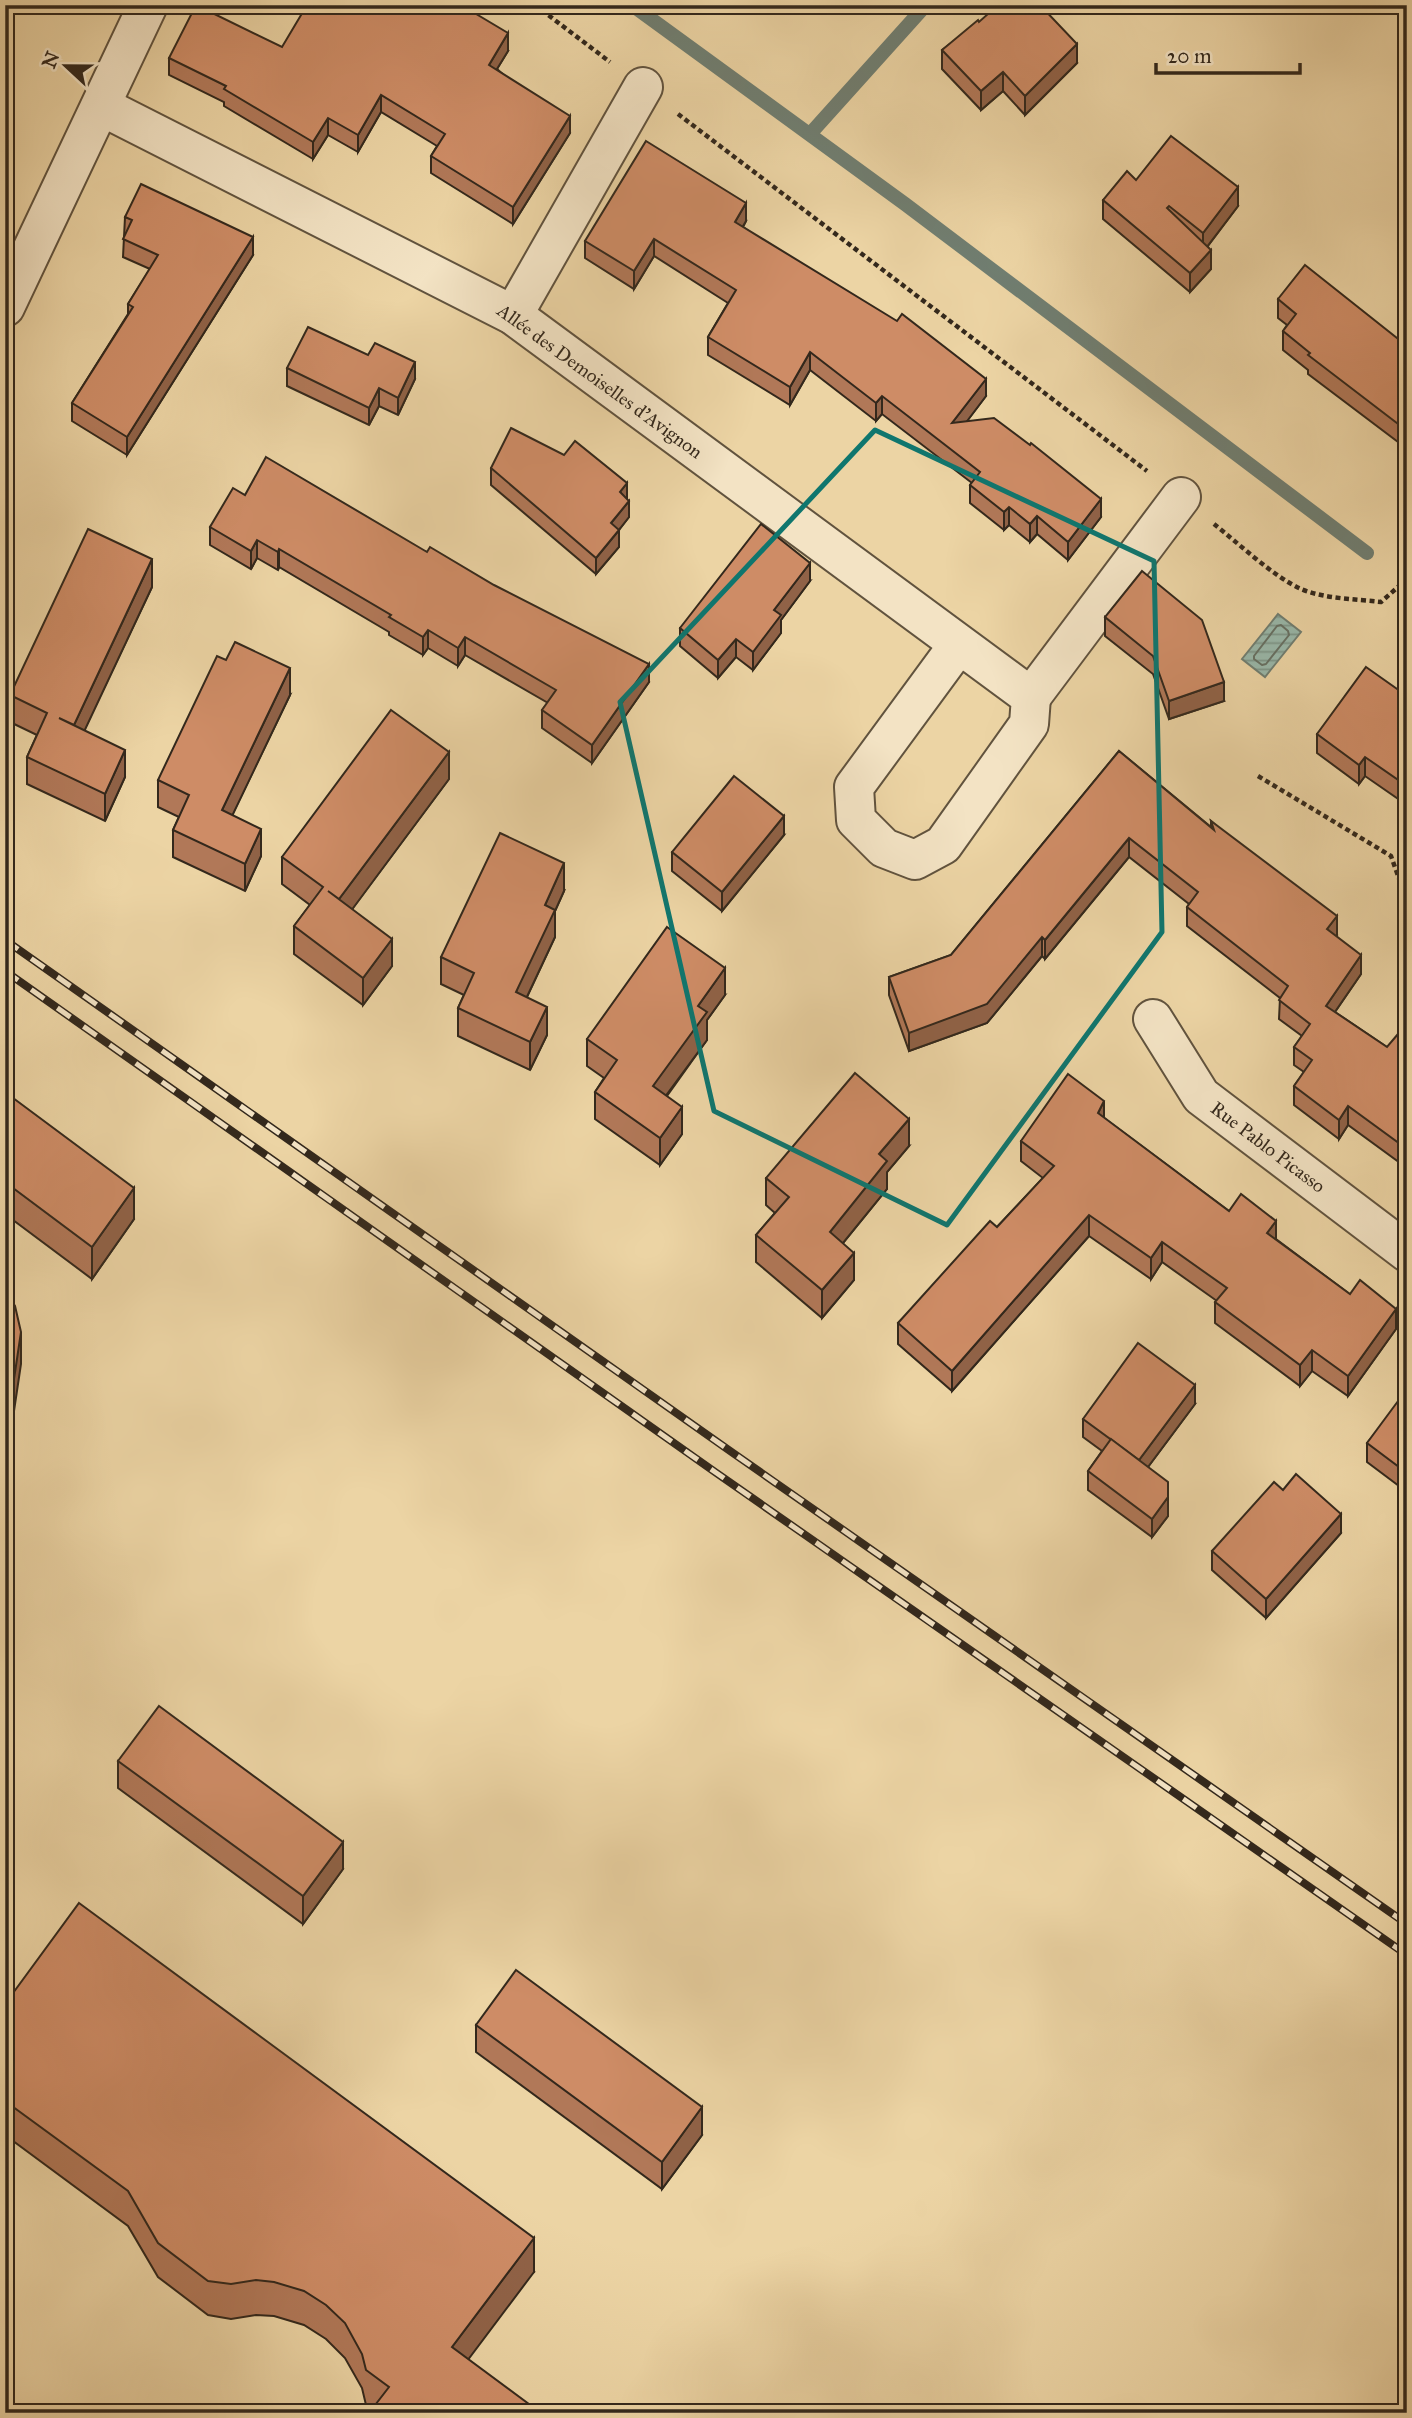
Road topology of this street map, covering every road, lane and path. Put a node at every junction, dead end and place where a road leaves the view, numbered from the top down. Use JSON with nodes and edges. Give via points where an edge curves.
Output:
{"nodes":[{"id":1,"x":148,"y":5,"type":"edge"},
{"id":2,"x":535,"y":5,"type":"edge"},
{"id":3,"x":643,"y":87,"type":"junction"},
{"id":4,"x":101,"y":106,"type":"junction"},
{"id":5,"x":5,"y":307,"type":"edge"},
{"id":6,"x":513,"y":315,"type":"junction"},
{"id":7,"x":1181,"y":498,"type":"junction"},
{"id":8,"x":1407,"y":579,"type":"edge"},
{"id":9,"x":959,"y":644,"type":"junction"},
{"id":10,"x":1031,"y":698,"type":"junction"},
{"id":11,"x":1258,"y":776,"type":"dead end"},
{"id":12,"x":1407,"y":901,"type":"edge"},
{"id":13,"x":1153,"y":1019,"type":"dead end"},
{"id":14,"x":1407,"y":1252,"type":"edge"}],
"edges":[{"from":1,"to":4,"type":"street"},
{"from":2,"to":3,"type":"path"},
{"from":3,"to":6,"type":"street"},
{"from":3,"to":7,"type":"path"},
{"from":4,"to":5,"type":"street"},
{"from":4,"to":6,"type":"street","name":"Allée des Demoiselles d'Avignon"},
{"from":6,"to":9,"type":"street","name":"Allée des Demoiselles d'Avignon"},
{"from":7,"to":8,"type":"path","via":[[1301,589],[1381,602]]},
{"from":7,"to":10,"type":"street"},
{"from":9,"to":10,"type":"street","name":"Allée des Demoiselles d'Avignon"},
{"from":9,"to":10,"type":"street","via":[[854,787],[856,820],[884,848],[915,860],[943,845],[1029,724]]},
{"from":11,"to":12,"type":"path","via":[[1391,856]]},
{"from":13,"to":14,"type":"street","name":"Rue Pablo Picasso","via":[[1201,1096]]}]}
